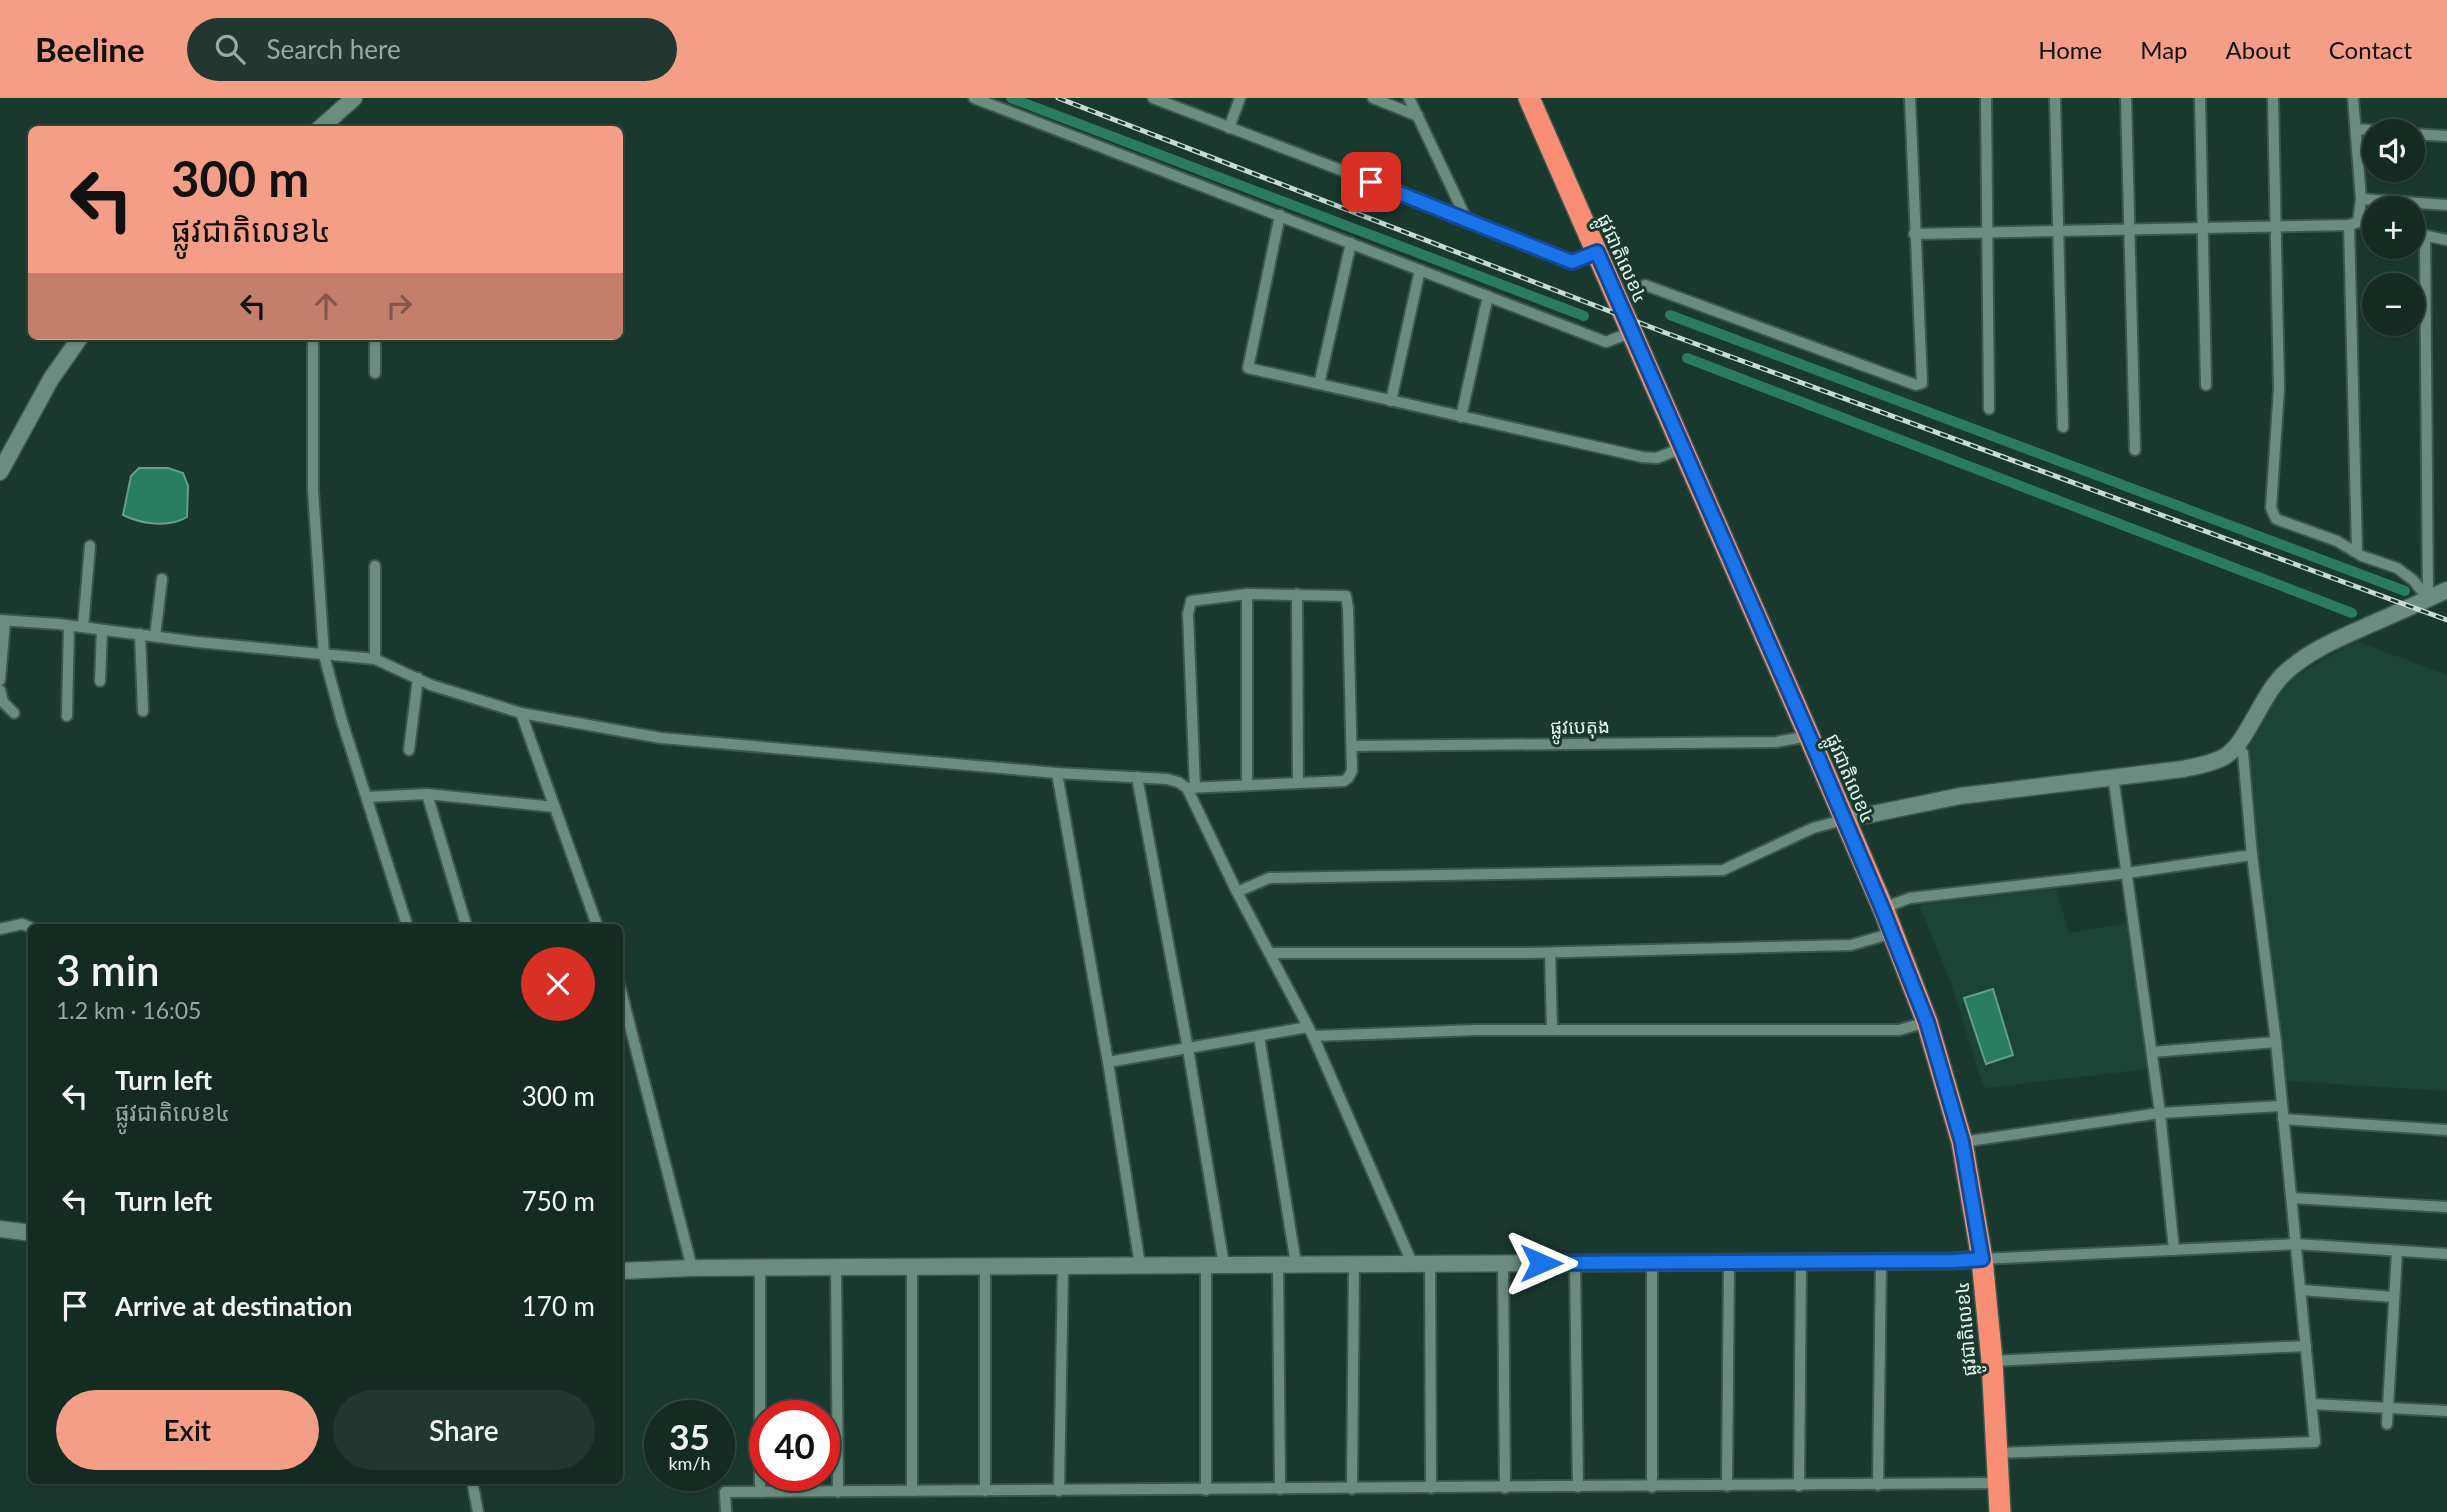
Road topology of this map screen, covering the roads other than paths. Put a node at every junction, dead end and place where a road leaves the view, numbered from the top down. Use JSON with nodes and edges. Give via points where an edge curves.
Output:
{"nodes":[{"id":1,"x":354,"y":98,"type":"edge"},
{"id":2,"x":974,"y":98,"type":"edge"},
{"id":3,"x":1153,"y":98,"type":"edge"},
{"id":4,"x":1240,"y":98,"type":"edge"},
{"id":5,"x":1373,"y":98,"type":"edge"},
{"id":6,"x":1409,"y":98,"type":"edge"},
{"id":7,"x":1529,"y":98,"type":"edge"},
{"id":8,"x":1910,"y":98,"type":"edge"},
{"id":9,"x":1986,"y":98,"type":"edge"},
{"id":10,"x":2055,"y":98,"type":"edge"},
{"id":11,"x":2126,"y":98,"type":"edge"},
{"id":12,"x":2200,"y":98,"type":"edge"},
{"id":13,"x":2273,"y":98,"type":"edge"},
{"id":14,"x":2353,"y":98,"type":"edge"},
{"id":15,"x":1418,"y":116,"type":"junction"},
{"id":16,"x":322,"y":126,"type":"edge"},
{"id":17,"x":1229,"y":128,"type":"junction"},
{"id":18,"x":2356,"y":129,"type":"junction"},
{"id":19,"x":2362,"y":129,"type":"edge"},
{"id":20,"x":2425,"y":135,"type":"edge"},
{"id":21,"x":2447,"y":136,"type":"edge"},
{"id":22,"x":2361,"y":199,"type":"junction"},
{"id":23,"x":2447,"y":205,"type":"edge"},
{"id":24,"x":1280,"y":215,"type":"junction"},
{"id":25,"x":1466,"y":218,"type":"junction"},
{"id":26,"x":2354,"y":224,"type":"junction"},
{"id":27,"x":2362,"y":225,"type":"edge"},
{"id":28,"x":2274,"y":227,"type":"junction"},
{"id":29,"x":2204,"y":229,"type":"junction"},
{"id":30,"x":2129,"y":231,"type":"junction"},
{"id":31,"x":2059,"y":232,"type":"junction"},
{"id":32,"x":1988,"y":233,"type":"junction"},
{"id":33,"x":1914,"y":234,"type":"junction"},
{"id":34,"x":2425,"y":235,"type":"edge"},
{"id":35,"x":2447,"y":240,"type":"edge"},
{"id":36,"x":1351,"y":243,"type":"junction"},
{"id":37,"x":1597,"y":252,"type":"junction"},
{"id":38,"x":2420,"y":259,"type":"edge"},
{"id":39,"x":1420,"y":270,"type":"junction"},
{"id":40,"x":1645,"y":285,"type":"dead end"},
{"id":41,"x":1488,"y":296,"type":"junction"},
{"id":42,"x":1632,"y":332,"type":"junction"},
{"id":43,"x":78,"y":340,"type":"edge"},
{"id":44,"x":313,"y":340,"type":"edge"},
{"id":45,"x":375,"y":340,"type":"edge"},
{"id":46,"x":375,"y":373,"type":"dead end"},
{"id":47,"x":1319,"y":384,"type":"junction"},
{"id":48,"x":2206,"y":385,"type":"dead end"},
{"id":49,"x":1391,"y":401,"type":"junction"},
{"id":50,"x":1989,"y":409,"type":"dead end"},
{"id":51,"x":1461,"y":417,"type":"junction"},
{"id":52,"x":2063,"y":427,"type":"dead end"},
{"id":53,"x":1682,"y":448,"type":"junction"},
{"id":54,"x":2135,"y":450,"type":"dead end"},
{"id":55,"x":0,"y":472,"type":"edge"},
{"id":56,"x":90,"y":546,"type":"dead end"},
{"id":57,"x":2357,"y":551,"type":"junction"},
{"id":58,"x":375,"y":566,"type":"dead end"},
{"id":59,"x":162,"y":579,"type":"dead end"},
{"id":60,"x":2447,"y":590,"type":"edge"},
{"id":61,"x":1247,"y":594,"type":"junction"},
{"id":62,"x":1297,"y":594,"type":"junction"},
{"id":63,"x":2429,"y":598,"type":"junction"},
{"id":64,"x":2447,"y":601,"type":"edge"},
{"id":65,"x":2,"y":621,"type":"edge"},
{"id":66,"x":69,"y":626,"type":"junction"},
{"id":67,"x":83,"y":627,"type":"junction"},
{"id":68,"x":102,"y":629,"type":"junction"},
{"id":69,"x":140,"y":634,"type":"junction"},
{"id":70,"x":155,"y":635,"type":"junction"},
{"id":71,"x":324,"y":655,"type":"junction"},
{"id":72,"x":375,"y":659,"type":"junction"},
{"id":73,"x":418,"y":678,"type":"junction"},
{"id":74,"x":0,"y":680,"type":"edge"},
{"id":75,"x":100,"y":681,"type":"dead end"},
{"id":76,"x":0,"y":691,"type":"edge"},
{"id":77,"x":144,"y":711,"type":"dead end"},
{"id":78,"x":15,"y":713,"type":"dead end"},
{"id":79,"x":521,"y":713,"type":"junction"},
{"id":80,"x":67,"y":716,"type":"dead end"},
{"id":81,"x":1809,"y":736,"type":"junction"},
{"id":82,"x":1352,"y":746,"type":"junction"},
{"id":83,"x":2236,"y":747,"type":"junction"},
{"id":84,"x":409,"y":750,"type":"dead end"},
{"id":85,"x":1057,"y":773,"type":"junction"},
{"id":86,"x":2113,"y":776,"type":"junction"},
{"id":87,"x":1137,"y":777,"type":"junction"},
{"id":88,"x":1298,"y":783,"type":"junction"},
{"id":89,"x":1247,"y":785,"type":"junction"},
{"id":90,"x":1191,"y":788,"type":"junction"},
{"id":91,"x":427,"y":793,"type":"junction"},
{"id":92,"x":367,"y":797,"type":"junction"},
{"id":93,"x":555,"y":807,"type":"junction"},
{"id":94,"x":1843,"y":820,"type":"junction"},
{"id":95,"x":2252,"y":855,"type":"junction"},
{"id":96,"x":2127,"y":873,"type":"junction"},
{"id":97,"x":1237,"y":892,"type":"junction"},
{"id":98,"x":1882,"y":908,"type":"junction"},
{"id":99,"x":407,"y":924,"type":"edge"},
{"id":100,"x":466,"y":924,"type":"edge"},
{"id":101,"x":597,"y":924,"type":"edge"},
{"id":102,"x":28,"y":926,"type":"edge"},
{"id":103,"x":0,"y":929,"type":"edge"},
{"id":104,"x":1893,"y":933,"type":"junction"},
{"id":105,"x":1269,"y":953,"type":"junction"},
{"id":106,"x":1550,"y":953,"type":"junction"},
{"id":107,"x":623,"y":998,"type":"edge"},
{"id":108,"x":1927,"y":1022,"type":"junction"},
{"id":109,"x":1552,"y":1029,"type":"junction"},
{"id":110,"x":1311,"y":1032,"type":"junction"},
{"id":111,"x":1259,"y":1036,"type":"junction"},
{"id":112,"x":2276,"y":1042,"type":"junction"},
{"id":113,"x":1188,"y":1049,"type":"junction"},
{"id":114,"x":2152,"y":1052,"type":"junction"},
{"id":115,"x":1108,"y":1062,"type":"junction"},
{"id":116,"x":2281,"y":1106,"type":"junction"},
{"id":117,"x":2160,"y":1113,"type":"junction"},
{"id":118,"x":2283,"y":1119,"type":"junction"},
{"id":119,"x":2447,"y":1130,"type":"edge"},
{"id":120,"x":1962,"y":1142,"type":"junction"},
{"id":121,"x":2292,"y":1198,"type":"junction"},
{"id":122,"x":2447,"y":1207,"type":"edge"},
{"id":123,"x":0,"y":1229,"type":"edge"},
{"id":124,"x":28,"y":1232,"type":"edge"},
{"id":125,"x":2296,"y":1244,"type":"junction"},
{"id":126,"x":2174,"y":1250,"type":"junction"},
{"id":127,"x":2397,"y":1252,"type":"junction"},
{"id":128,"x":2447,"y":1254,"type":"edge"},
{"id":129,"x":1982,"y":1259,"type":"junction"},
{"id":130,"x":1801,"y":1261,"type":"junction"},
{"id":131,"x":1881,"y":1261,"type":"junction"},
{"id":132,"x":1652,"y":1262,"type":"junction"},
{"id":133,"x":1729,"y":1262,"type":"junction"},
{"id":134,"x":1503,"y":1263,"type":"junction"},
{"id":135,"x":1575,"y":1263,"type":"junction"},
{"id":136,"x":1278,"y":1264,"type":"junction"},
{"id":137,"x":1296,"y":1264,"type":"junction"},
{"id":138,"x":1354,"y":1264,"type":"junction"},
{"id":139,"x":1412,"y":1264,"type":"junction"},
{"id":140,"x":1430,"y":1264,"type":"junction"},
{"id":141,"x":1140,"y":1265,"type":"junction"},
{"id":142,"x":1206,"y":1265,"type":"junction"},
{"id":143,"x":1224,"y":1265,"type":"junction"},
{"id":144,"x":985,"y":1266,"type":"junction"},
{"id":145,"x":1063,"y":1266,"type":"junction"},
{"id":146,"x":836,"y":1267,"type":"junction"},
{"id":147,"x":912,"y":1267,"type":"junction"},
{"id":148,"x":692,"y":1268,"type":"junction"},
{"id":149,"x":760,"y":1268,"type":"junction"},
{"id":150,"x":623,"y":1271,"type":"edge"},
{"id":151,"x":2301,"y":1290,"type":"junction"},
{"id":152,"x":2394,"y":1297,"type":"junction"},
{"id":153,"x":2306,"y":1346,"type":"junction"},
{"id":154,"x":1992,"y":1362,"type":"junction"},
{"id":155,"x":2312,"y":1404,"type":"junction"},
{"id":156,"x":2388,"y":1409,"type":"junction"},
{"id":157,"x":2447,"y":1411,"type":"edge"},
{"id":158,"x":2387,"y":1424,"type":"dead end"},
{"id":159,"x":1997,"y":1453,"type":"junction"},
{"id":160,"x":1999,"y":1483,"type":"junction"},
{"id":161,"x":473,"y":1484,"type":"edge"},
{"id":162,"x":1878,"y":1485,"type":"junction"},
{"id":163,"x":1727,"y":1486,"type":"junction"},
{"id":164,"x":1799,"y":1486,"type":"junction"},
{"id":165,"x":1578,"y":1487,"type":"junction"},
{"id":166,"x":1652,"y":1487,"type":"junction"},
{"id":167,"x":1431,"y":1488,"type":"junction"},
{"id":168,"x":1505,"y":1488,"type":"junction"},
{"id":169,"x":1279,"y":1489,"type":"junction"},
{"id":170,"x":1352,"y":1489,"type":"junction"},
{"id":171,"x":1059,"y":1490,"type":"junction"},
{"id":172,"x":1206,"y":1490,"type":"junction"},
{"id":173,"x":912,"y":1491,"type":"junction"},
{"id":174,"x":985,"y":1491,"type":"junction"},
{"id":175,"x":760,"y":1492,"type":"junction"},
{"id":176,"x":838,"y":1492,"type":"junction"},
{"id":177,"x":478,"y":1512,"type":"edge"},
{"id":178,"x":726,"y":1512,"type":"edge"},
{"id":179,"x":2000,"y":1512,"type":"edge"}],
"edges":[{"from":1,"to":16,"type":"street"},
{"from":2,"to":24,"type":"street"},
{"from":3,"to":17,"type":"street"},
{"from":4,"to":17,"type":"street"},
{"from":5,"to":15,"type":"street"},
{"from":6,"to":15,"type":"street"},
{"from":7,"to":37,"type":"highway","name":"ផ្លូវជាតិលេខ៤"},
{"from":8,"to":33,"type":"street"},
{"from":9,"to":32,"type":"street"},
{"from":10,"to":31,"type":"street"},
{"from":11,"to":30,"type":"street"},
{"from":12,"to":29,"type":"street"},
{"from":13,"to":28,"type":"street"},
{"from":14,"to":18,"type":"street"},
{"from":15,"to":25,"type":"street"},
{"from":17,"to":25,"type":"street"},
{"from":18,"to":19,"type":"street"},
{"from":18,"to":22,"type":"street"},
{"from":20,"to":21,"type":"street"},
{"from":22,"to":23,"type":"street"},
{"from":22,"to":26,"type":"street"},
{"from":24,"to":36,"type":"street"},
{"from":24,"to":47,"type":"street","via":[[1248,368]]},
{"from":25,"to":37,"type":"street","via":[[1572,262]]},
{"from":26,"to":27,"type":"street"},
{"from":26,"to":28,"type":"street"},
{"from":26,"to":57,"type":"street"},
{"from":28,"to":29,"type":"street"},
{"from":28,"to":57,"type":"street","via":[[2278,389],[2272,508],[2276,519]]},
{"from":29,"to":30,"type":"street"},
{"from":29,"to":48,"type":"street"},
{"from":30,"to":31,"type":"street"},
{"from":30,"to":54,"type":"street"},
{"from":31,"to":32,"type":"street"},
{"from":31,"to":52,"type":"street"},
{"from":32,"to":33,"type":"street"},
{"from":32,"to":50,"type":"street"},
{"from":33,"to":40,"type":"street","via":[[1923,378],[1916,385]]},
{"from":34,"to":35,"type":"street"},
{"from":36,"to":39,"type":"street"},
{"from":36,"to":47,"type":"street"},
{"from":37,"to":42,"type":"highway","name":"ផ្លូវជាតិលេខ៤"},
{"from":38,"to":63,"type":"street"},
{"from":39,"to":41,"type":"street"},
{"from":39,"to":49,"type":"street"},
{"from":41,"to":42,"type":"street","via":[[1606,342]]},
{"from":41,"to":51,"type":"street"},
{"from":42,"to":53,"type":"highway","name":"ផ្លូវជាតិលេខ៤"},
{"from":43,"to":55,"type":"street","via":[[51,379]]},
{"from":44,"to":71,"type":"street","via":[[313,490]]},
{"from":45,"to":46,"type":"street"},
{"from":47,"to":49,"type":"street"},
{"from":49,"to":51,"type":"street"},
{"from":51,"to":53,"type":"street","via":[[1643,457],[1657,458]]},
{"from":53,"to":81,"type":"highway","name":"ផ្លូវជាតិលេខ៤"},
{"from":56,"to":67,"type":"street"},
{"from":57,"to":63,"type":"street","via":[[2397,568]]},
{"from":58,"to":72,"type":"street"},
{"from":59,"to":70,"type":"street"},
{"from":60,"to":63,"type":"street"},
{"from":61,"to":62,"type":"street"},
{"from":61,"to":89,"type":"street"},
{"from":61,"to":90,"type":"street","via":[[1200,598],[1189,605]]},
{"from":62,"to":82,"type":"street","via":[[1346,596]]},
{"from":62,"to":88,"type":"street"},
{"from":63,"to":64,"type":"street"},
{"from":63,"to":83,"type":"street","via":[[2328,644],[2293,666],[2267,692]]},
{"from":65,"to":66,"type":"street"},
{"from":65,"to":74,"type":"street"},
{"from":66,"to":67,"type":"street"},
{"from":66,"to":80,"type":"street"},
{"from":67,"to":68,"type":"street"},
{"from":68,"to":69,"type":"street"},
{"from":68,"to":75,"type":"street"},
{"from":69,"to":70,"type":"street"},
{"from":69,"to":77,"type":"street"},
{"from":70,"to":71,"type":"street"},
{"from":71,"to":72,"type":"street"},
{"from":71,"to":92,"type":"street"},
{"from":72,"to":73,"type":"street"},
{"from":73,"to":79,"type":"street"},
{"from":73,"to":84,"type":"street"},
{"from":76,"to":78,"type":"street","via":[[3,702]]},
{"from":79,"to":85,"type":"street","via":[[661,738]]},
{"from":79,"to":93,"type":"street"},
{"from":81,"to":82,"type":"street","name":"ផ្លូវបេតុង","via":[[1776,742]]},
{"from":81,"to":94,"type":"highway","name":"ផ្លូវជាតិលេខ៤"},
{"from":82,"to":88,"type":"street","via":[[1352,771],[1344,781]]},
{"from":83,"to":86,"type":"street","via":[[2218,760],[2183,769]]},
{"from":83,"to":95,"type":"street","via":[[2243,753]]},
{"from":85,"to":87,"type":"street"},
{"from":85,"to":115,"type":"street"},
{"from":86,"to":94,"type":"street","via":[[1961,796]]},
{"from":86,"to":96,"type":"street"},
{"from":87,"to":90,"type":"street","via":[[1167,779]]},
{"from":87,"to":113,"type":"street"},
{"from":88,"to":89,"type":"street"},
{"from":89,"to":90,"type":"street"},
{"from":90,"to":97,"type":"street"},
{"from":91,"to":92,"type":"street"},
{"from":91,"to":93,"type":"street"},
{"from":91,"to":100,"type":"street"},
{"from":92,"to":99,"type":"street"},
{"from":93,"to":101,"type":"street"},
{"from":94,"to":97,"type":"street","via":[[1813,828],[1723,870],[1269,878]]},
{"from":94,"to":98,"type":"highway","name":"ផ្លូវជាតិលេខ៤"},
{"from":95,"to":96,"type":"street"},
{"from":95,"to":112,"type":"street"},
{"from":96,"to":98,"type":"street","via":[[1910,898]]},
{"from":96,"to":114,"type":"street"},
{"from":97,"to":105,"type":"street"},
{"from":98,"to":104,"type":"highway","name":"ផ្លូវជាតិលេខ៤"},
{"from":102,"to":103,"type":"street"},
{"from":104,"to":106,"type":"street","via":[[1850,945]]},
{"from":104,"to":108,"type":"highway","name":"ផ្លូវជាតិលេខ៤"},
{"from":105,"to":106,"type":"street"},
{"from":105,"to":110,"type":"street"},
{"from":106,"to":109,"type":"street"},
{"from":107,"to":148,"type":"street"},
{"from":108,"to":109,"type":"street","via":[[1899,1030]]},
{"from":108,"to":120,"type":"highway","name":"ផ្លូវជាតិលេខ៤"},
{"from":109,"to":110,"type":"street"},
{"from":110,"to":111,"type":"street"},
{"from":110,"to":139,"type":"street"},
{"from":111,"to":113,"type":"street"},
{"from":111,"to":137,"type":"street"},
{"from":112,"to":114,"type":"street"},
{"from":112,"to":116,"type":"street"},
{"from":113,"to":115,"type":"street"},
{"from":113,"to":143,"type":"street"},
{"from":114,"to":117,"type":"street"},
{"from":115,"to":141,"type":"street"},
{"from":116,"to":117,"type":"street"},
{"from":116,"to":118,"type":"street"},
{"from":117,"to":120,"type":"street"},
{"from":117,"to":126,"type":"street"},
{"from":118,"to":119,"type":"street"},
{"from":118,"to":121,"type":"street"},
{"from":120,"to":129,"type":"highway","name":"ផ្លូវជាតិលេខ៤"},
{"from":121,"to":122,"type":"street"},
{"from":121,"to":125,"type":"street"},
{"from":123,"to":124,"type":"street"},
{"from":125,"to":126,"type":"street"},
{"from":125,"to":127,"type":"street"},
{"from":125,"to":151,"type":"street"},
{"from":126,"to":129,"type":"street"},
{"from":127,"to":128,"type":"street"},
{"from":127,"to":152,"type":"street"},
{"from":129,"to":131,"type":"street"},
{"from":129,"to":154,"type":"highway","name":"ផ្លូវជាតិលេខ៤"},
{"from":130,"to":131,"type":"street"},
{"from":130,"to":133,"type":"street"},
{"from":130,"to":164,"type":"street"},
{"from":131,"to":162,"type":"street"},
{"from":132,"to":133,"type":"street"},
{"from":132,"to":135,"type":"street"},
{"from":132,"to":166,"type":"street"},
{"from":133,"to":163,"type":"street"},
{"from":134,"to":135,"type":"street"},
{"from":134,"to":140,"type":"street"},
{"from":134,"to":168,"type":"street"},
{"from":135,"to":165,"type":"street"},
{"from":136,"to":137,"type":"street"},
{"from":136,"to":143,"type":"street"},
{"from":136,"to":169,"type":"street"},
{"from":137,"to":138,"type":"street"},
{"from":138,"to":139,"type":"street"},
{"from":138,"to":170,"type":"street"},
{"from":139,"to":140,"type":"street"},
{"from":140,"to":167,"type":"street"},
{"from":141,"to":142,"type":"street"},
{"from":141,"to":145,"type":"street"},
{"from":142,"to":143,"type":"street"},
{"from":142,"to":172,"type":"street"},
{"from":144,"to":145,"type":"street"},
{"from":144,"to":147,"type":"street"},
{"from":144,"to":174,"type":"street"},
{"from":145,"to":171,"type":"street"},
{"from":146,"to":147,"type":"street"},
{"from":146,"to":149,"type":"street"},
{"from":146,"to":176,"type":"street"},
{"from":147,"to":173,"type":"street"},
{"from":148,"to":149,"type":"street"},
{"from":148,"to":150,"type":"street"},
{"from":149,"to":175,"type":"street"},
{"from":151,"to":152,"type":"street"},
{"from":151,"to":153,"type":"street"},
{"from":152,"to":156,"type":"street"},
{"from":153,"to":154,"type":"street"},
{"from":153,"to":155,"type":"street"},
{"from":154,"to":159,"type":"highway","name":"ផ្លូវជាតិលេខ៤"},
{"from":155,"to":156,"type":"street"},
{"from":155,"to":159,"type":"street","via":[[2316,1439],[2311,1444]]},
{"from":156,"to":157,"type":"street"},
{"from":156,"to":158,"type":"street"},
{"from":159,"to":160,"type":"highway","name":"ផ្លូវជាតិលេខ៤"},
{"from":160,"to":162,"type":"street"},
{"from":160,"to":179,"type":"highway","name":"ផ្លូវជាតិលេខ៤"},
{"from":161,"to":177,"type":"street"},
{"from":162,"to":164,"type":"street"},
{"from":163,"to":164,"type":"street"},
{"from":163,"to":166,"type":"street"},
{"from":165,"to":166,"type":"street"},
{"from":165,"to":168,"type":"street"},
{"from":167,"to":168,"type":"street"},
{"from":167,"to":170,"type":"street"},
{"from":169,"to":170,"type":"street"},
{"from":169,"to":172,"type":"street"},
{"from":171,"to":172,"type":"street"},
{"from":171,"to":174,"type":"street"},
{"from":173,"to":174,"type":"street"},
{"from":173,"to":176,"type":"street"},
{"from":175,"to":176,"type":"street"},
{"from":175,"to":178,"type":"street","via":[[725,1492]]}]}
